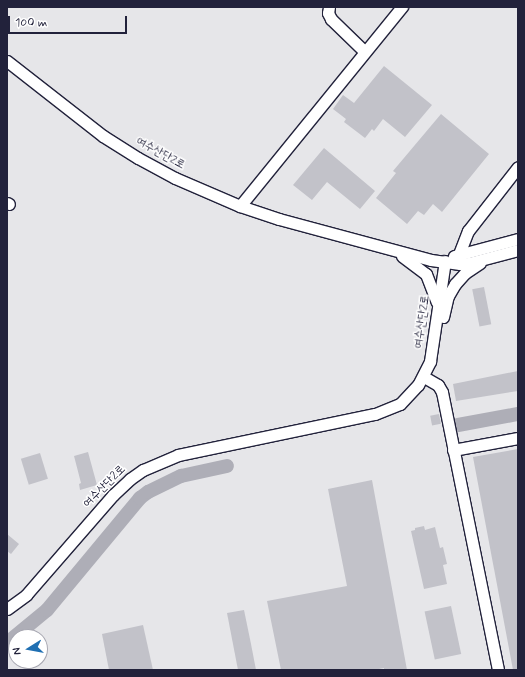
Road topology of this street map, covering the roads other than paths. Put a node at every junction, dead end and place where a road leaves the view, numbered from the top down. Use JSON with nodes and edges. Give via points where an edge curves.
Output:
{"nodes":[{"id":1,"x":328,"y":7,"type":"edge"},
{"id":2,"x":402,"y":7,"type":"edge"},
{"id":3,"x":365,"y":52,"type":"junction"},
{"id":4,"x":7,"y":61,"type":"edge"},
{"id":5,"x":518,"y":167,"type":"edge"},
{"id":6,"x":240,"y":206,"type":"junction"},
{"id":7,"x":518,"y":239,"type":"edge"},
{"id":8,"x":391,"y":249,"type":"junction"},
{"id":9,"x":518,"y":250,"type":"edge"},
{"id":10,"x":459,"y":254,"type":"junction"},
{"id":11,"x":488,"y":259,"type":"junction"},
{"id":12,"x":445,"y":261,"type":"junction"},
{"id":13,"x":438,"y":306,"type":"junction"},
{"id":14,"x":435,"y":336,"type":"junction"},
{"id":15,"x":424,"y":377,"type":"junction"},
{"id":16,"x":518,"y":438,"type":"edge"},
{"id":17,"x":453,"y":450,"type":"junction"},
{"id":18,"x":7,"y":609,"type":"edge"},
{"id":19,"x":498,"y":670,"type":"edge"}],
"edges":[{"from":1,"to":3,"type":"street","via":[[331,19]]},
{"from":2,"to":3,"type":"street"},
{"from":3,"to":6,"type":"street"},
{"from":4,"to":6,"type":"street","name":"여수산단2로","via":[[126,151],[175,178]]},
{"from":5,"to":10,"type":"street","via":[[468,231]]},
{"from":6,"to":8,"type":"street","name":"여수산단2로"},
{"from":7,"to":10,"type":"street"},
{"from":8,"to":12,"type":"street","name":"여수산단2로","via":[[431,260]]},
{"from":8,"to":13,"type":"street","via":[[426,274]]},
{"from":9,"to":11,"type":"street"},
{"from":10,"to":12,"type":"street"},
{"from":11,"to":12,"type":"street","via":[[460,264]]},
{"from":11,"to":14,"type":"street","via":[[465,273],[455,284],[448,296]]},
{"from":12,"to":13,"type":"street","name":"여수산단2로"},
{"from":13,"to":14,"type":"street","name":"여수산단2로"},
{"from":14,"to":15,"type":"street","name":"여수산단2로"},
{"from":15,"to":17,"type":"street","via":[[441,389]]},
{"from":15,"to":18,"type":"street","name":"여수산단2로","via":[[403,401],[384,411],[190,452],[166,459],[143,470],[113,495],[26,595]]},
{"from":16,"to":17,"type":"street"},
{"from":17,"to":19,"type":"street"}]}
